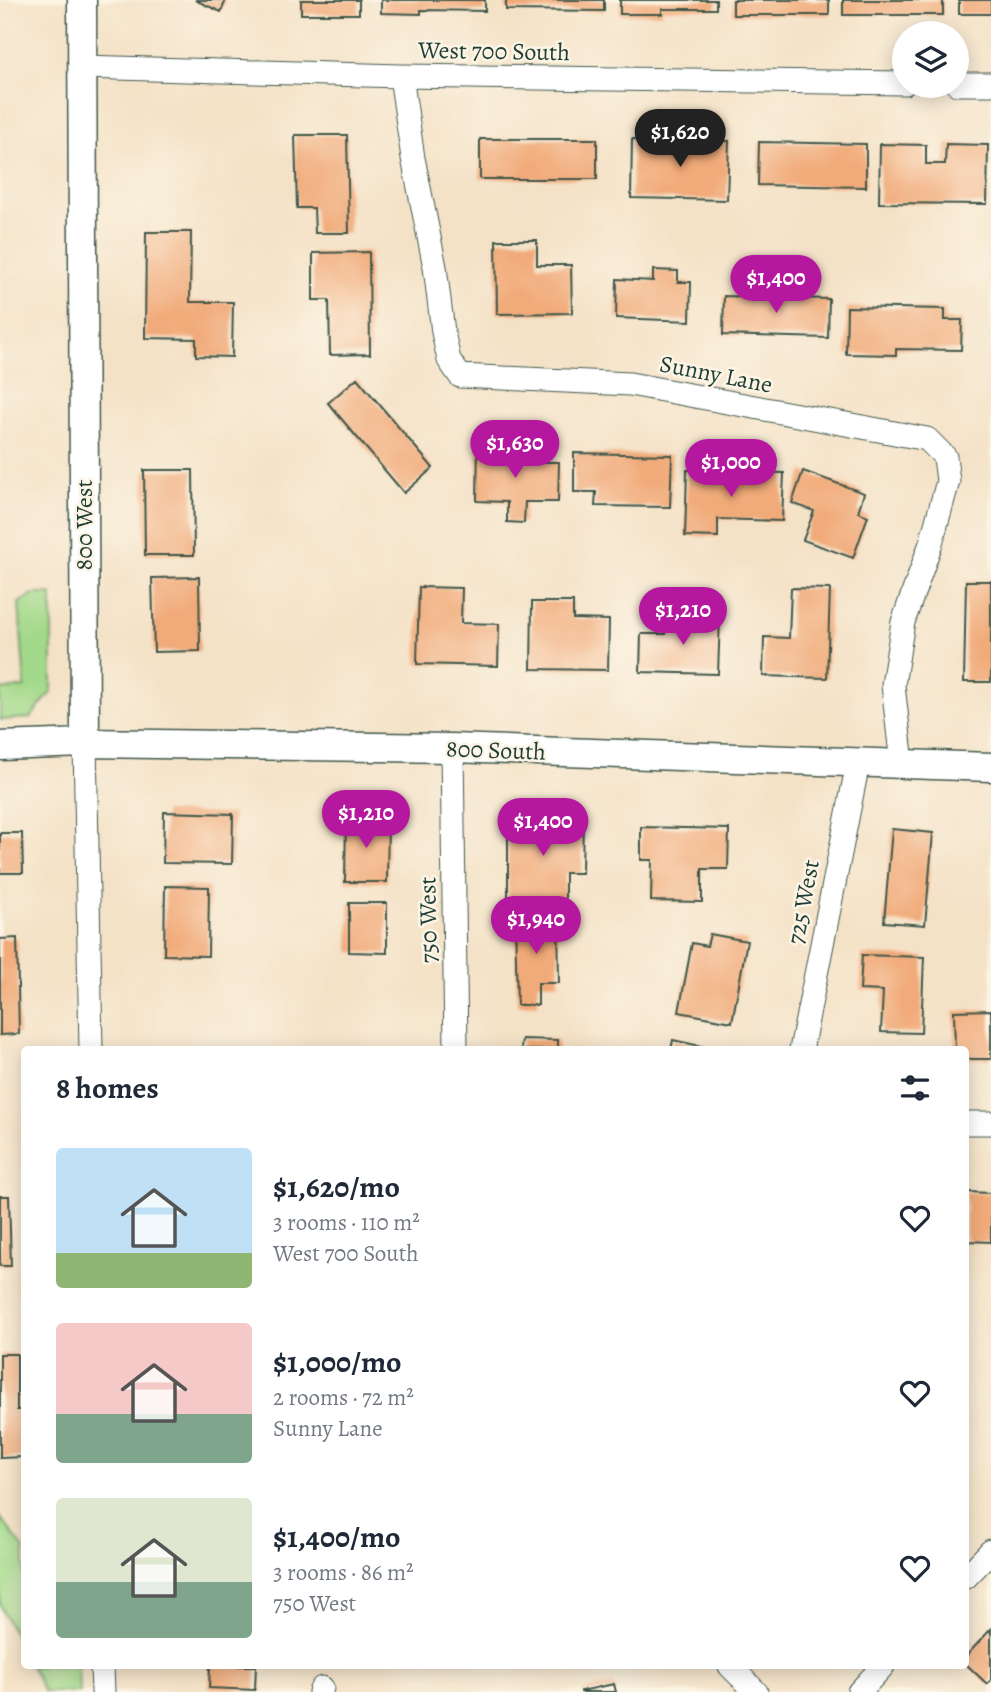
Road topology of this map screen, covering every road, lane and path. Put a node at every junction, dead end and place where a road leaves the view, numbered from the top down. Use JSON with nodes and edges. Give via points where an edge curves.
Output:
{"nodes":[{"id":1,"x":82,"y":0,"type":"edge"},
{"id":2,"x":82,"y":67,"type":"junction"},
{"id":3,"x":401,"y":76,"type":"junction"},
{"id":4,"x":892,"y":83,"type":"edge"},
{"id":5,"x":969,"y":84,"type":"edge"},
{"id":6,"x":991,"y":84,"type":"edge"},
{"id":7,"x":85,"y":743,"type":"junction"},
{"id":8,"x":0,"y":746,"type":"edge"},
{"id":9,"x":452,"y":748,"type":"junction"},
{"id":10,"x":858,"y":763,"type":"junction"},
{"id":11,"x":902,"y":764,"type":"junction"},
{"id":12,"x":991,"y":767,"type":"edge"},
{"id":13,"x":91,"y":1046,"type":"edge"},
{"id":14,"x":456,"y":1046,"type":"edge"},
{"id":15,"x":802,"y":1046,"type":"edge"},
{"id":16,"x":969,"y":1123,"type":"edge"},
{"id":17,"x":991,"y":1123,"type":"edge"},
{"id":18,"x":991,"y":1550,"type":"edge"},
{"id":19,"x":969,"y":1574,"type":"edge"},
{"id":20,"x":102,"y":1669,"type":"edge"},
{"id":21,"x":733,"y":1669,"type":"edge"},
{"id":22,"x":880,"y":1669,"type":"edge"},
{"id":23,"x":103,"y":1692,"type":"edge"},
{"id":24,"x":756,"y":1692,"type":"edge"},
{"id":25,"x":859,"y":1692,"type":"edge"}],
"edges":[{"from":1,"to":2,"type":"street","name":"800 West"},
{"from":2,"to":3,"type":"street","name":"West 700 South"},
{"from":2,"to":7,"type":"street","name":"800 West"},
{"from":3,"to":4,"type":"street","name":"West 700 South"},
{"from":3,"to":11,"type":"street","name":"Sunny Lane","via":[[443,332],[449,360],[460,376],[629,384],[927,439],[945,457],[948,481],[904,622],[893,685]]},
{"from":5,"to":6,"type":"street"},
{"from":7,"to":8,"type":"street","name":"800 South"},
{"from":7,"to":9,"type":"street","name":"800 South"},
{"from":7,"to":13,"type":"street","name":"800 West"},
{"from":9,"to":10,"type":"street","name":"800 South"},
{"from":9,"to":14,"type":"street","name":"750 West"},
{"from":10,"to":11,"type":"street","name":"800 South"},
{"from":10,"to":15,"type":"street","name":"725 West"},
{"from":11,"to":12,"type":"street","name":"800 South"},
{"from":16,"to":17,"type":"street"},
{"from":18,"to":19,"type":"street"},
{"from":20,"to":23,"type":"street"},
{"from":21,"to":24,"type":"street"},
{"from":22,"to":25,"type":"street"}]}
